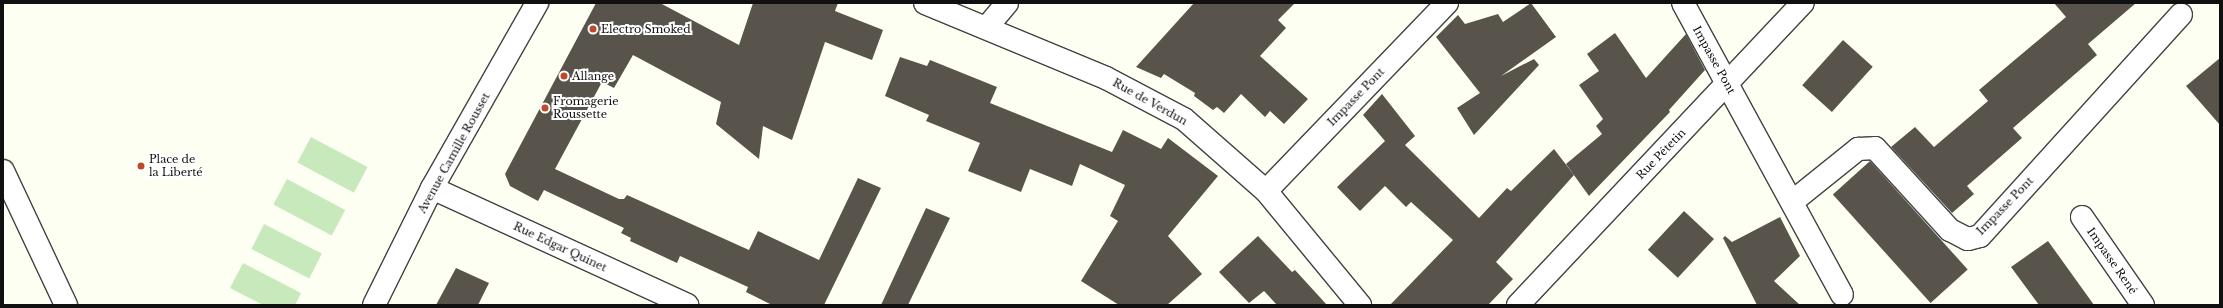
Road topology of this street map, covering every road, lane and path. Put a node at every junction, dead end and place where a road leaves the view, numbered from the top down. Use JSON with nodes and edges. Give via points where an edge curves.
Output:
{"nodes":[{"id":1,"x":537,"y":3,"type":"edge"},
{"id":2,"x":925,"y":3,"type":"edge"},
{"id":3,"x":1007,"y":3,"type":"edge"},
{"id":4,"x":1447,"y":3,"type":"edge"},
{"id":5,"x":1683,"y":3,"type":"edge"},
{"id":6,"x":1803,"y":3,"type":"edge"},
{"id":7,"x":2181,"y":14,"type":"dead end"},
{"id":8,"x":987,"y":27,"type":"junction"},
{"id":9,"x":1728,"y":84,"type":"junction"},
{"id":10,"x":3,"y":171,"type":"edge"},
{"id":11,"x":432,"y":188,"type":"junction"},
{"id":12,"x":1266,"y":191,"type":"junction"},
{"id":13,"x":1792,"y":202,"type":"junction"},
{"id":14,"x":2082,"y":217,"type":"dead end"},
{"id":15,"x":1842,"y":295,"type":"dead end"},
{"id":16,"x":66,"y":305,"type":"edge"},
{"id":17,"x":374,"y":305,"type":"edge"},
{"id":18,"x":687,"y":305,"type":"edge"},
{"id":19,"x":1360,"y":305,"type":"edge"},
{"id":20,"x":1518,"y":305,"type":"edge"},
{"id":21,"x":2143,"y":305,"type":"edge"}],
"edges":[{"from":1,"to":11,"type":"street","name":"Avenue Camille Rousset"},
{"from":2,"to":8,"type":"street","name":"Rue de Verdun"},
{"from":3,"to":8,"type":"street"},
{"from":4,"to":12,"type":"street","name":"Impasse Pont"},
{"from":5,"to":9,"type":"street","name":"Impasse Pont"},
{"from":6,"to":9,"type":"street","name":"Rue Pétetin"},
{"from":7,"to":13,"type":"street","name":"Impasse Pont","via":[[1980,236],[1968,239],[1950,230],[1875,148],[1858,149]]},
{"from":8,"to":12,"type":"street","name":"Rue de Verdun","via":[[1106,78],[1184,119]]},
{"from":9,"to":13,"type":"street","name":"Impasse Pont"},
{"from":9,"to":20,"type":"street","name":"Rue Pétetin"},
{"from":10,"to":16,"type":"street"},
{"from":11,"to":17,"type":"street","name":"Avenue Camille Rousset"},
{"from":11,"to":18,"type":"street","name":"Rue Edgar Quinet"},
{"from":12,"to":19,"type":"street","name":"Rue de Verdun"},
{"from":13,"to":15,"type":"street","name":"Impasse Pont"},
{"from":14,"to":21,"type":"street","name":"Impasse René"}]}
